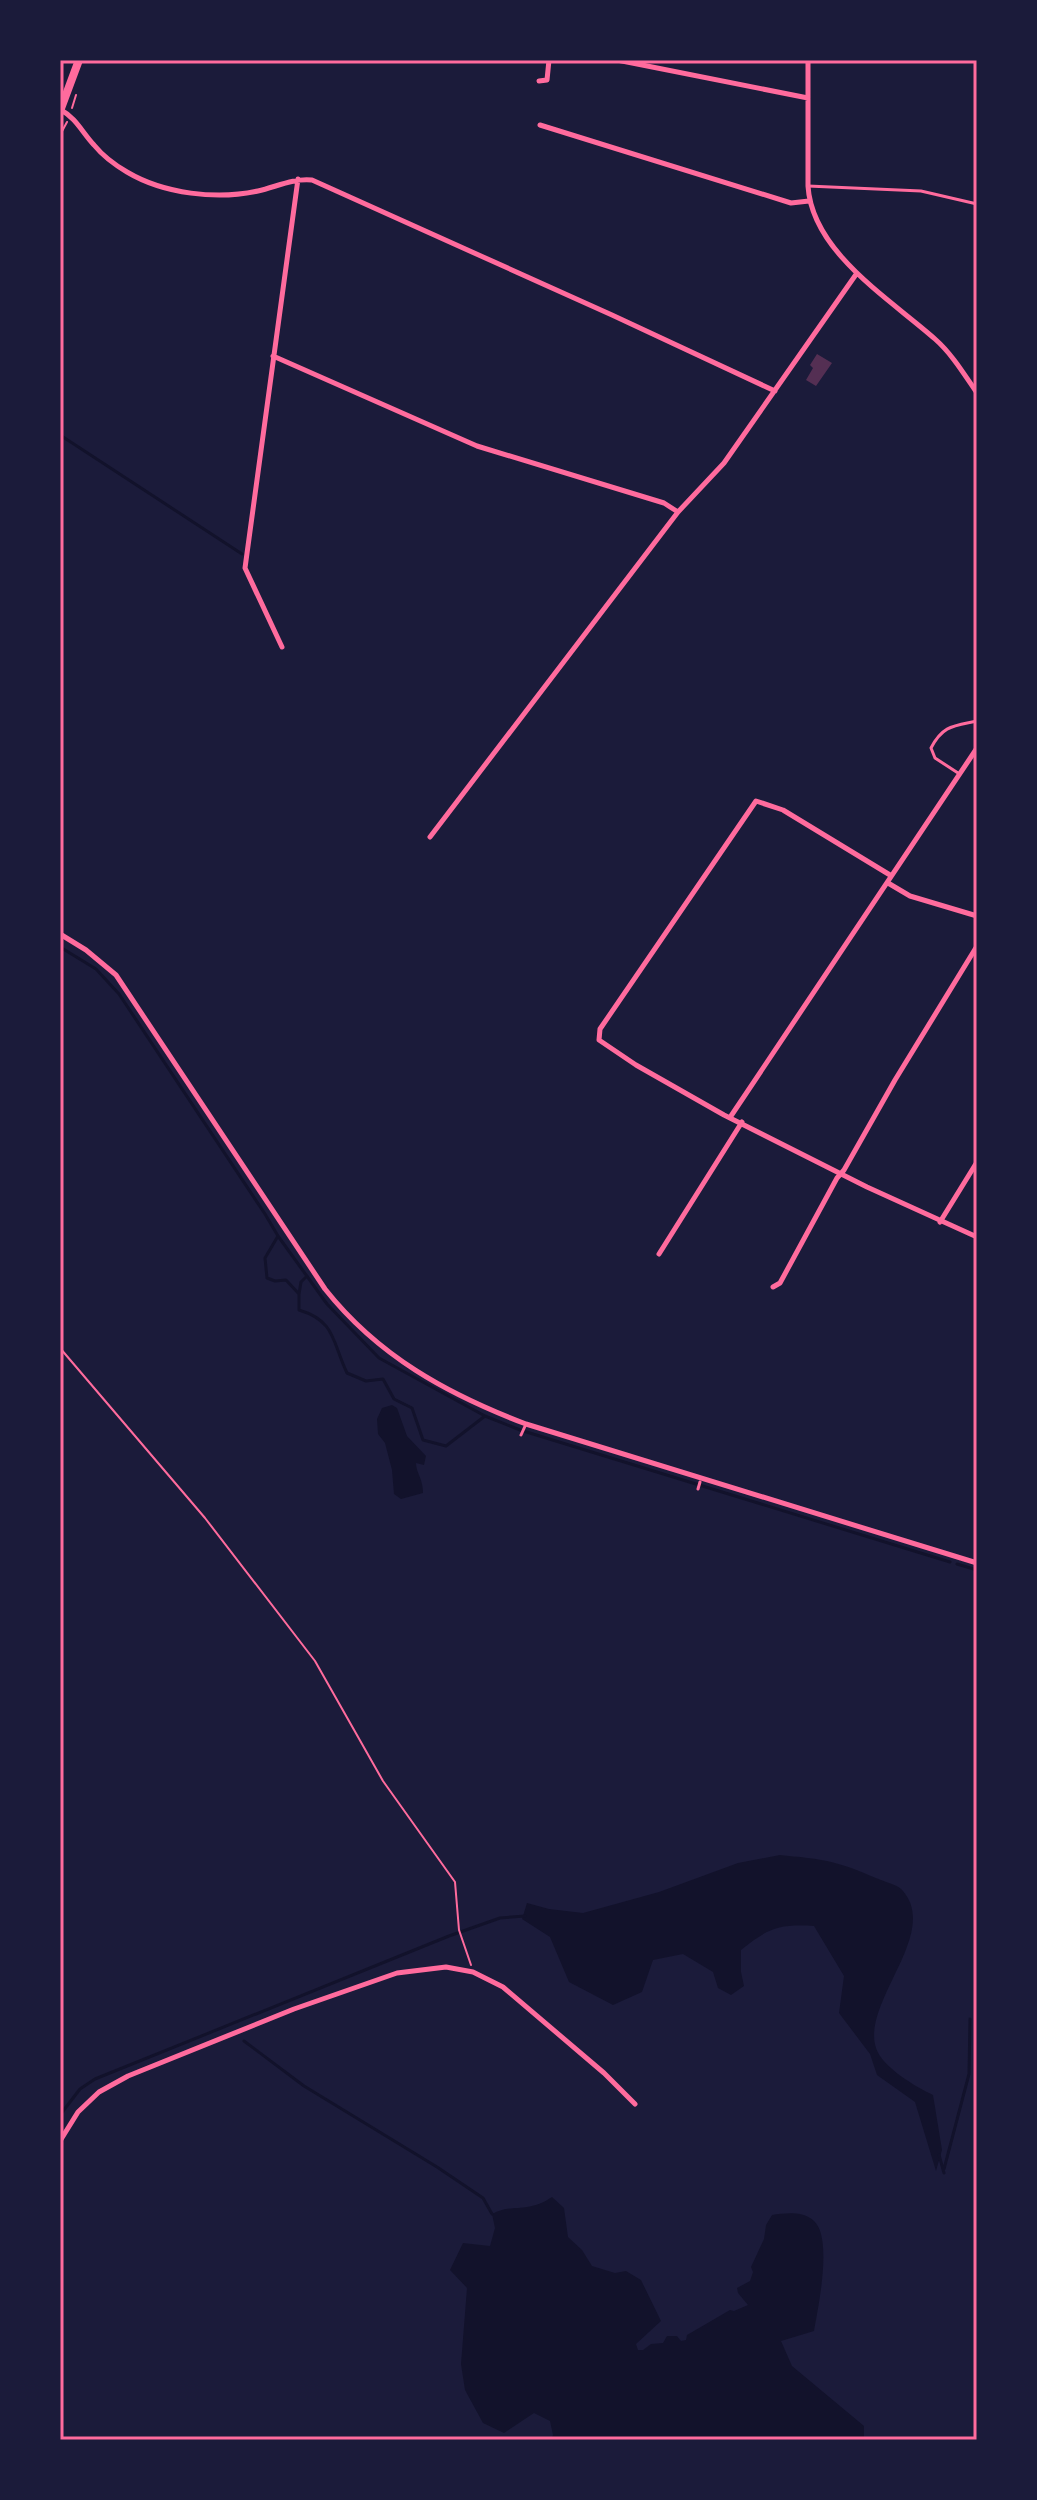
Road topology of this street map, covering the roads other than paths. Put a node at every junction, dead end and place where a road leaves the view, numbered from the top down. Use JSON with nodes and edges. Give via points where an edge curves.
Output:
{"nodes":[{"id":1,"x":79,"y":60,"type":"edge"},
{"id":2,"x":549,"y":60,"type":"edge"},
{"id":3,"x":617,"y":60,"type":"edge"},
{"id":4,"x":808,"y":60,"type":"edge"},
{"id":5,"x":539,"y":81,"type":"dead end"},
{"id":6,"x":808,"y":98,"type":"junction"},
{"id":7,"x":60,"y":111,"type":"edge"},
{"id":8,"x":540,"y":125,"type":"dead end"},
{"id":9,"x":298,"y":179,"type":"junction"},
{"id":10,"x":808,"y":186,"type":"junction"},
{"id":11,"x":809,"y":201,"type":"junction"},
{"id":12,"x":977,"y":204,"type":"edge"},
{"id":13,"x":857,"y":273,"type":"junction"},
{"id":14,"x":273,"y":356,"type":"junction"},
{"id":15,"x":775,"y":391,"type":"junction"},
{"id":16,"x":977,"y":393,"type":"edge"},
{"id":17,"x":678,"y":512,"type":"junction"},
{"id":18,"x":282,"y":647,"type":"dead end"},
{"id":19,"x":977,"y":721,"type":"edge"},
{"id":20,"x":977,"y":748,"type":"edge"},
{"id":21,"x":959,"y":774,"type":"junction"},
{"id":22,"x":430,"y":837,"type":"dead end"},
{"id":23,"x":890,"y":875,"type":"junction"},
{"id":24,"x":888,"y":883,"type":"junction"},
{"id":25,"x":977,"y":916,"type":"edge"},
{"id":26,"x":60,"y":934,"type":"edge"},
{"id":27,"x":977,"y":946,"type":"edge"},
{"id":28,"x":731,"y":1116,"type":"junction"},
{"id":29,"x":742,"y":1122,"type":"junction"},
{"id":30,"x":977,"y":1162,"type":"edge"},
{"id":31,"x":840,"y":1174,"type":"junction"},
{"id":32,"x":940,"y":1222,"type":"junction"},
{"id":33,"x":977,"y":1237,"type":"edge"},
{"id":34,"x":659,"y":1254,"type":"dead end"},
{"id":35,"x":773,"y":1287,"type":"dead end"},
{"id":36,"x":525,"y":1426,"type":"junction"},
{"id":37,"x":521,"y":1435,"type":"dead end"},
{"id":38,"x":700,"y":1482,"type":"dead end"},
{"id":39,"x":698,"y":1489,"type":"dead end"},
{"id":40,"x":977,"y":1563,"type":"edge"},
{"id":41,"x":635,"y":2104,"type":"dead end"},
{"id":42,"x":60,"y":2141,"type":"edge"}],
"edges":[{"from":1,"to":7,"type":"main road"},
{"from":2,"to":5,"type":"street","via":[[547,80]]},
{"from":3,"to":6,"type":"street"},
{"from":4,"to":6,"type":"street"},
{"from":6,"to":10,"type":"street"},
{"from":7,"to":9,"type":"street","via":[[74,119],[113,163],[170,188],[240,194]]},
{"from":8,"to":11,"type":"street","via":[[791,203]]},
{"from":9,"to":14,"type":"street"},
{"from":9,"to":15,"type":"street","via":[[326,186]]},
{"from":10,"to":11,"type":"street"},
{"from":10,"to":12,"type":"lane","via":[[921,191]]},
{"from":11,"to":13,"type":"street","via":[[831,243]]},
{"from":13,"to":15,"type":"street"},
{"from":13,"to":16,"type":"street","via":[[938,341]]},
{"from":14,"to":17,"type":"street","via":[[477,446],[664,503]]},
{"from":14,"to":18,"type":"street","via":[[245,568]]},
{"from":15,"to":17,"type":"street","via":[[724,463]]},
{"from":17,"to":22,"type":"street"},
{"from":19,"to":21,"type":"lane","via":[[946,729],[931,748],[935,758]]},
{"from":20,"to":21,"type":"street"},
{"from":21,"to":23,"type":"street"},
{"from":23,"to":24,"type":"street"},
{"from":23,"to":28,"type":"street","via":[[783,810],[756,801],[599,1033],[606,1047]]},
{"from":24,"to":25,"type":"street","via":[[910,896]]},
{"from":24,"to":28,"type":"street"},
{"from":26,"to":36,"type":"street","via":[[116,975],[325,1289],[362,1331],[413,1370]]},
{"from":27,"to":31,"type":"street"},
{"from":28,"to":29,"type":"street"},
{"from":29,"to":31,"type":"street"},
{"from":29,"to":34,"type":"street"},
{"from":30,"to":32,"type":"street"},
{"from":31,"to":32,"type":"street"},
{"from":31,"to":35,"type":"street"},
{"from":32,"to":33,"type":"street"},
{"from":36,"to":37,"type":"lane"},
{"from":36,"to":40,"type":"street"},
{"from":38,"to":39,"type":"lane"},
{"from":41,"to":42,"type":"street","via":[[503,1987],[473,1972],[446,1967],[397,1973],[128,2076],[78,2112]]}]}
